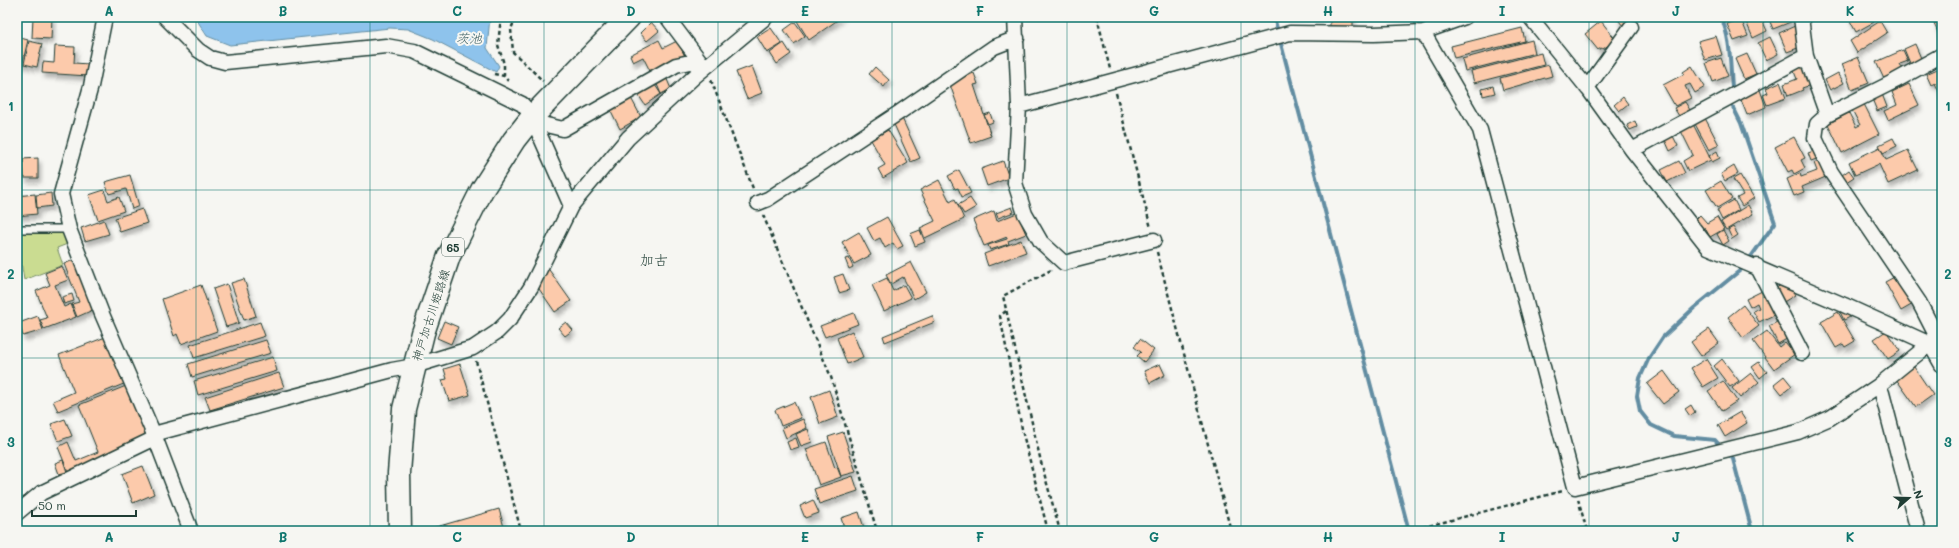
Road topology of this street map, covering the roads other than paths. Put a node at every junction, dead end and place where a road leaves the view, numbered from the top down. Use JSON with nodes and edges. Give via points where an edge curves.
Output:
{"nodes":[{"id":1,"x":105,"y":17,"type":"edge"},
{"id":2,"x":165,"y":17,"type":"edge"},
{"id":3,"x":629,"y":17,"type":"edge"},
{"id":4,"x":668,"y":17,"type":"edge"},
{"id":5,"x":766,"y":17,"type":"edge"},
{"id":6,"x":1015,"y":17,"type":"edge"},
{"id":7,"x":1465,"y":17,"type":"edge"},
{"id":8,"x":1530,"y":17,"type":"edge"},
{"id":9,"x":1804,"y":18,"type":"edge"},
{"id":10,"x":1631,"y":27,"type":"dead end"},
{"id":11,"x":1424,"y":32,"type":"junction"},
{"id":12,"x":1017,"y":38,"type":"junction"},
{"id":13,"x":1942,"y":55,"type":"edge"},
{"id":14,"x":1806,"y":56,"type":"junction"},
{"id":15,"x":703,"y":64,"type":"junction"},
{"id":16,"x":1587,"y":88,"type":"junction"},
{"id":17,"x":1019,"y":106,"type":"junction"},
{"id":18,"x":1827,"y":114,"type":"junction"},
{"id":19,"x":533,"y":119,"type":"junction"},
{"id":20,"x":1632,"y":150,"type":"junction"},
{"id":21,"x":758,"y":203,"type":"road end"},
{"id":22,"x":571,"y":206,"type":"junction"},
{"id":23,"x":17,"y":229,"type":"edge"},
{"id":24,"x":69,"y":229,"type":"junction"},
{"id":25,"x":1154,"y":240,"type":"road end"},
{"id":26,"x":1757,"y":266,"type":"junction"},
{"id":27,"x":1936,"y":338,"type":"edge"},
{"id":28,"x":1802,"y":353,"type":"dead end"},
{"id":29,"x":1942,"y":365,"type":"edge"},
{"id":30,"x":414,"y":366,"type":"junction"},
{"id":31,"x":1878,"y":386,"type":"junction"},
{"id":32,"x":155,"y":437,"type":"junction"},
{"id":33,"x":17,"y":513,"type":"edge"},
{"id":34,"x":191,"y":531,"type":"edge"},
{"id":35,"x":400,"y":531,"type":"edge"},
{"id":36,"x":1918,"y":531,"type":"edge"}],
"edges":[{"from":1,"to":24,"type":"street","via":[[91,86],[61,194]]},
{"from":2,"to":19,"type":"street","via":[[198,50],[210,58],[225,62],[386,46],[414,51],[522,104]]},
{"from":3,"to":19,"type":"main road","name":"神戸加古川姫路線","number":"65"},
{"from":4,"to":15,"type":"street"},
{"from":5,"to":15,"type":"street"},
{"from":6,"to":12,"type":"street"},
{"from":7,"to":11,"type":"street"},
{"from":8,"to":16,"type":"street"},
{"from":9,"to":14,"type":"street"},
{"from":10,"to":16,"type":"street"},
{"from":11,"to":17,"type":"street","via":[[1290,33]]},
{"from":11,"to":31,"type":"street","via":[[1480,130],[1575,487],[1798,432],[1830,418]]},
{"from":12,"to":17,"type":"street"},
{"from":12,"to":21,"type":"street","via":[[994,47],[900,112],[768,199]]},
{"from":13,"to":18,"type":"street"},
{"from":14,"to":18,"type":"street"},
{"from":14,"to":20,"type":"street"},
{"from":15,"to":19,"type":"street","via":[[676,65],[563,129]]},
{"from":15,"to":22,"type":"street","via":[[695,76],[628,138]]},
{"from":16,"to":20,"type":"street"},
{"from":17,"to":25,"type":"street","via":[[1015,182],[1025,214],[1041,242],[1064,263]]},
{"from":18,"to":27,"type":"street","via":[[1817,124],[1814,138],[1831,172],[1919,302]]},
{"from":19,"to":22,"type":"street"},
{"from":19,"to":30,"type":"main road","name":"神戸加古川姫路線","number":"65","via":[[514,140],[482,190],[449,256]]},
{"from":20,"to":26,"type":"street","via":[[1708,247]]},
{"from":22,"to":30,"type":"street","via":[[531,287],[510,320],[487,340],[472,348]]},
{"from":23,"to":24,"type":"lane"},
{"from":24,"to":32,"type":"street"},
{"from":26,"to":27,"type":"street"},
{"from":26,"to":28,"type":"street"},
{"from":27,"to":29,"type":"street"},
{"from":27,"to":31,"type":"street"},
{"from":30,"to":32,"type":"street","via":[[161,432]]},
{"from":30,"to":35,"type":"main road","name":"神戸加古川姫路線","number":"65","via":[[402,430],[399,473]]},
{"from":31,"to":36,"type":"street"},
{"from":32,"to":33,"type":"street","via":[[41,493]]},
{"from":32,"to":34,"type":"street"}]}
